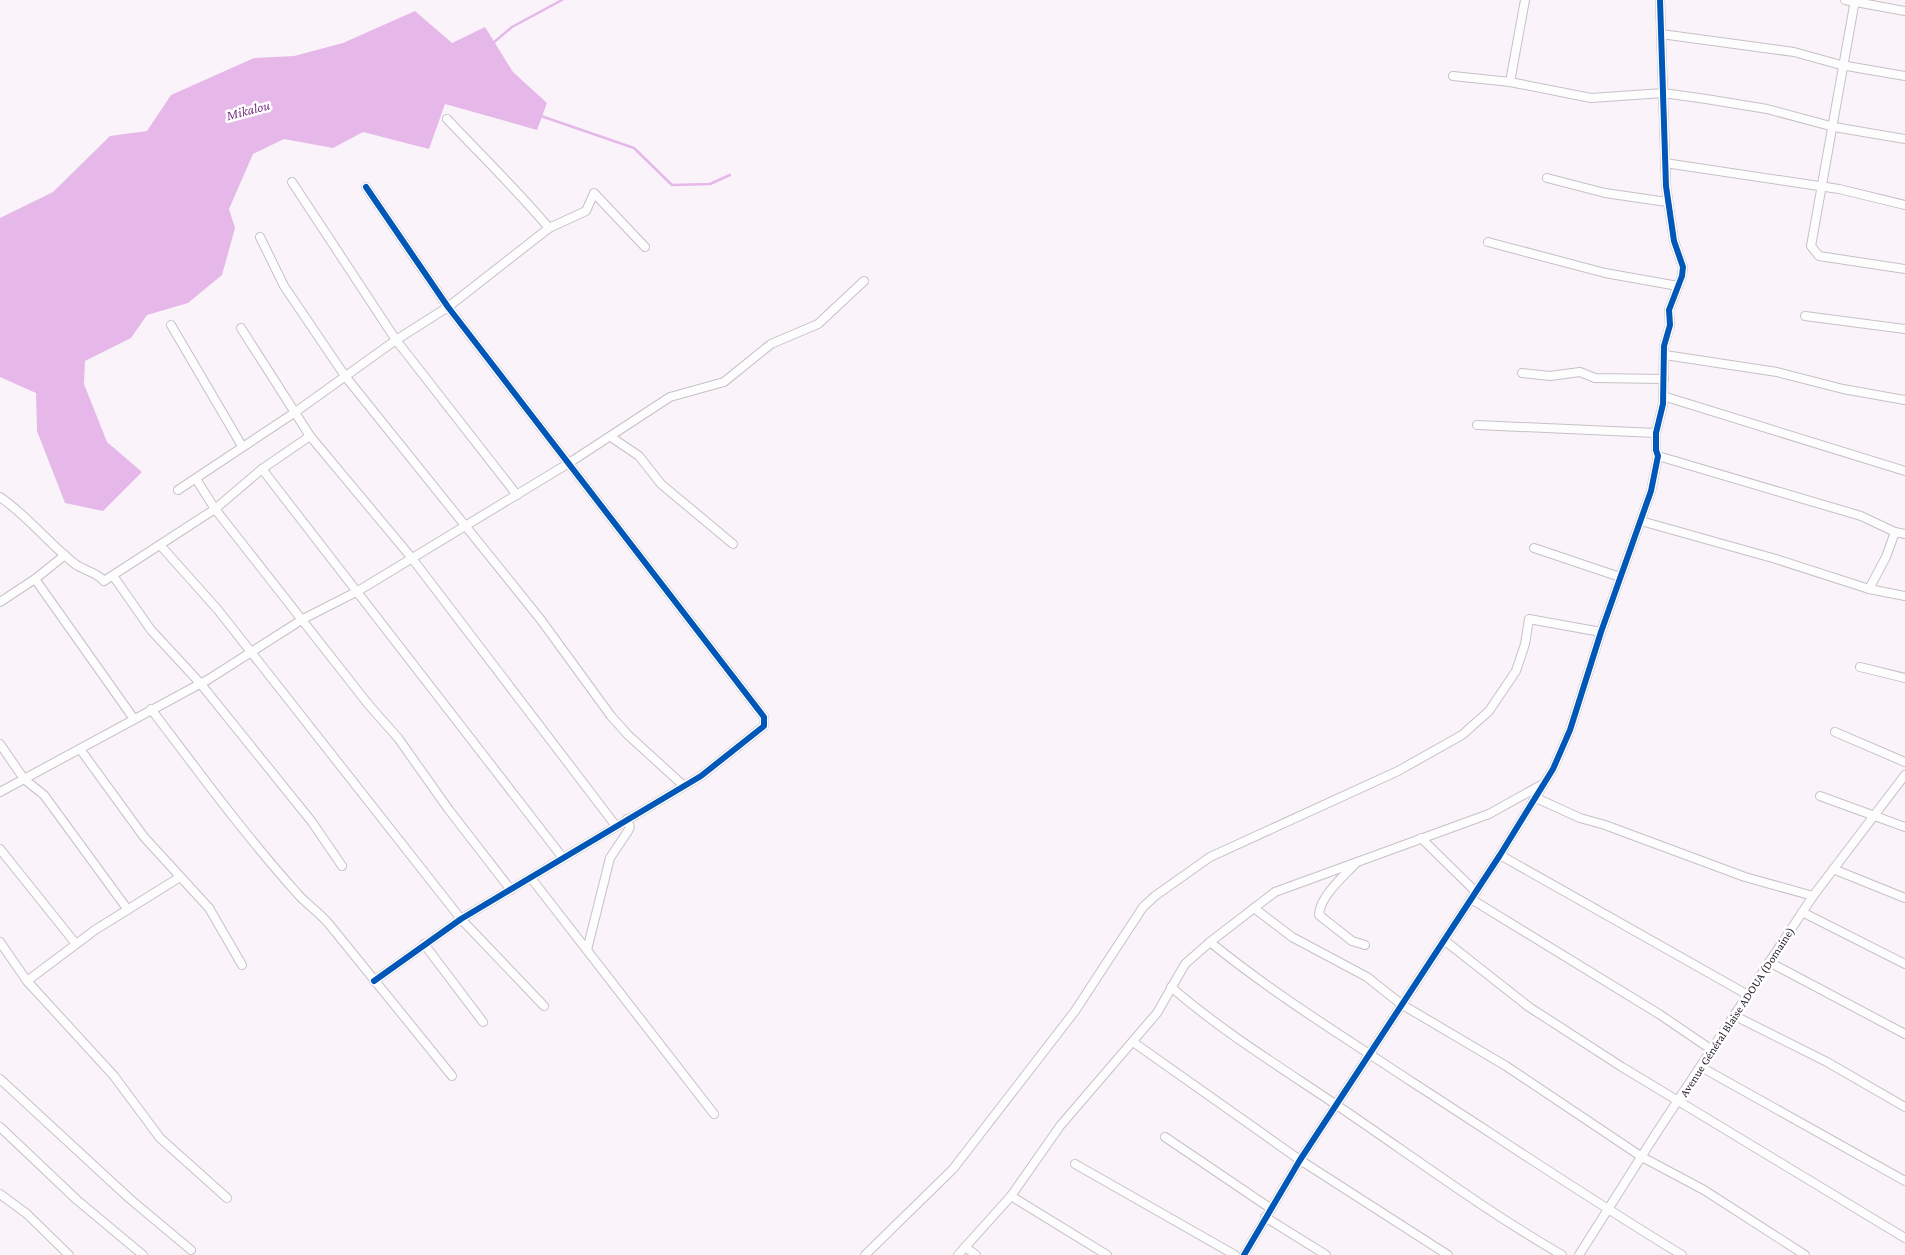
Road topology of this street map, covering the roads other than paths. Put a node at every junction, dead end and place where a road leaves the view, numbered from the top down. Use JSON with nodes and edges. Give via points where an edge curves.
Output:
{"nodes":[{"id":1,"x":1525,"y":0,"type":"edge"},
{"id":2,"x":1660,"y":0,"type":"edge"},
{"id":3,"x":1845,"y":0,"type":"edge"},
{"id":4,"x":1855,"y":1,"type":"edge"},
{"id":5,"x":1905,"y":11,"type":"edge"},
{"id":6,"x":1661,"y":34,"type":"junction"},
{"id":7,"x":1842,"y":66,"type":"junction"},
{"id":8,"x":1453,"y":76,"type":"dead end"},
{"id":9,"x":1905,"y":76,"type":"edge"},
{"id":10,"x":1510,"y":82,"type":"junction"},
{"id":11,"x":1663,"y":93,"type":"junction"},
{"id":12,"x":447,"y":119,"type":"dead end"},
{"id":13,"x":1834,"y":127,"type":"junction"},
{"id":14,"x":1905,"y":139,"type":"edge"},
{"id":15,"x":1665,"y":163,"type":"junction"},
{"id":16,"x":1547,"y":178,"type":"dead end"},
{"id":17,"x":292,"y":182,"type":"dead end"},
{"id":18,"x":1823,"y":186,"type":"junction"},
{"id":19,"x":366,"y":187,"type":"dead end"},
{"id":20,"x":1667,"y":202,"type":"junction"},
{"id":21,"x":1905,"y":204,"type":"edge"},
{"id":22,"x":549,"y":228,"type":"junction"},
{"id":23,"x":260,"y":237,"type":"dead end"},
{"id":24,"x":1488,"y":242,"type":"dead end"},
{"id":25,"x":646,"y":247,"type":"dead end"},
{"id":26,"x":1905,"y":269,"type":"edge"},
{"id":27,"x":864,"y":281,"type":"dead end"},
{"id":28,"x":1678,"y":286,"type":"junction"},
{"id":29,"x":448,"y":307,"type":"junction"},
{"id":30,"x":1805,"y":316,"type":"dead end"},
{"id":31,"x":171,"y":325,"type":"dead end"},
{"id":32,"x":241,"y":328,"type":"dead end"},
{"id":33,"x":1905,"y":329,"type":"edge"},
{"id":34,"x":396,"y":340,"type":"junction"},
{"id":35,"x":1665,"y":355,"type":"junction"},
{"id":36,"x":1522,"y":373,"type":"dead end"},
{"id":37,"x":345,"y":376,"type":"junction"},
{"id":38,"x":1664,"y":379,"type":"junction"},
{"id":39,"x":1664,"y":396,"type":"junction"},
{"id":40,"x":1905,"y":400,"type":"edge"},
{"id":41,"x":294,"y":414,"type":"junction"},
{"id":42,"x":1477,"y":425,"type":"dead end"},
{"id":43,"x":1656,"y":433,"type":"junction"},
{"id":44,"x":310,"y":436,"type":"junction"},
{"id":45,"x":611,"y":437,"type":"junction"},
{"id":46,"x":242,"y":446,"type":"junction"},
{"id":47,"x":1658,"y":456,"type":"junction"},
{"id":48,"x":569,"y":464,"type":"junction"},
{"id":49,"x":262,"y":469,"type":"junction"},
{"id":50,"x":1905,"y":470,"type":"edge"},
{"id":51,"x":196,"y":479,"type":"junction"},
{"id":52,"x":178,"y":490,"type":"dead end"},
{"id":53,"x":517,"y":495,"type":"junction"},
{"id":54,"x":0,"y":497,"type":"edge"},
{"id":55,"x":215,"y":509,"type":"junction"},
{"id":56,"x":1641,"y":521,"type":"junction"},
{"id":57,"x":464,"y":525,"type":"junction"},
{"id":58,"x":1895,"y":532,"type":"junction"},
{"id":59,"x":1905,"y":534,"type":"edge"},
{"id":60,"x":733,"y":544,"type":"dead end"},
{"id":61,"x":161,"y":546,"type":"junction"},
{"id":62,"x":1534,"y":548,"type":"dead end"},
{"id":63,"x":65,"y":555,"type":"junction"},
{"id":64,"x":411,"y":557,"type":"junction"},
{"id":65,"x":114,"y":577,"type":"junction"},
{"id":66,"x":1620,"y":578,"type":"junction"},
{"id":67,"x":35,"y":579,"type":"junction"},
{"id":68,"x":1869,"y":589,"type":"junction"},
{"id":69,"x":358,"y":591,"type":"junction"},
{"id":70,"x":1905,"y":596,"type":"edge"},
{"id":71,"x":0,"y":602,"type":"edge"},
{"id":72,"x":303,"y":619,"type":"junction"},
{"id":73,"x":1601,"y":632,"type":"junction"},
{"id":74,"x":251,"y":652,"type":"junction"},
{"id":75,"x":1860,"y":667,"type":"dead end"},
{"id":76,"x":1905,"y":678,"type":"edge"},
{"id":77,"x":200,"y":683,"type":"junction"},
{"id":78,"x":151,"y":709,"type":"junction"},
{"id":79,"x":134,"y":719,"type":"junction"},
{"id":80,"x":1835,"y":732,"type":"dead end"},
{"id":81,"x":0,"y":744,"type":"edge"},
{"id":82,"x":80,"y":749,"type":"junction"},
{"id":83,"x":1905,"y":762,"type":"edge"},
{"id":84,"x":1905,"y":775,"type":"edge"},
{"id":85,"x":24,"y":779,"type":"junction"},
{"id":86,"x":1545,"y":782,"type":"junction"},
{"id":87,"x":684,"y":786,"type":"junction"},
{"id":88,"x":0,"y":792,"type":"edge"},
{"id":89,"x":1820,"y":796,"type":"dead end"},
{"id":90,"x":1536,"y":798,"type":"junction"},
{"id":91,"x":1876,"y":816,"type":"junction"},
{"id":92,"x":627,"y":819,"type":"junction"},
{"id":93,"x":616,"y":826,"type":"junction"},
{"id":94,"x":1905,"y":826,"type":"edge"},
{"id":95,"x":1421,"y":838,"type":"junction"},
{"id":96,"x":0,"y":849,"type":"edge"},
{"id":97,"x":1500,"y":855,"type":"junction"},
{"id":98,"x":563,"y":858,"type":"junction"},
{"id":99,"x":1356,"y":862,"type":"junction"},
{"id":100,"x":342,"y":866,"type":"dead end"},
{"id":101,"x":1833,"y":869,"type":"junction"},
{"id":102,"x":180,"y":877,"type":"junction"},
{"id":103,"x":531,"y":878,"type":"junction"},
{"id":104,"x":511,"y":890,"type":"junction"},
{"id":105,"x":1476,"y":892,"type":"junction"},
{"id":106,"x":1812,"y":896,"type":"junction"},
{"id":107,"x":1905,"y":898,"type":"edge"},
{"id":108,"x":1471,"y":899,"type":"junction"},
{"id":109,"x":1254,"y":908,"type":"junction"},
{"id":110,"x":128,"y":910,"type":"junction"},
{"id":111,"x":1802,"y":912,"type":"junction"},
{"id":112,"x":460,"y":919,"type":"junction"},
{"id":113,"x":1444,"y":940,"type":"junction"},
{"id":114,"x":0,"y":942,"type":"edge"},
{"id":115,"x":1210,"y":942,"type":"junction"},
{"id":116,"x":76,"y":944,"type":"junction"},
{"id":117,"x":424,"y":944,"type":"junction"},
{"id":118,"x":1365,"y":945,"type":"dead end"},
{"id":119,"x":587,"y":950,"type":"junction"},
{"id":120,"x":1769,"y":962,"type":"junction"},
{"id":121,"x":1905,"y":964,"type":"edge"},
{"id":122,"x":242,"y":965,"type":"dead end"},
{"id":123,"x":27,"y":981,"type":"junction"},
{"id":124,"x":374,"y":981,"type":"junction"},
{"id":125,"x":1170,"y":987,"type":"junction"},
{"id":126,"x":1748,"y":995,"type":"junction"},
{"id":127,"x":1401,"y":1004,"type":"junction"},
{"id":128,"x":544,"y":1006,"type":"dead end"},
{"id":129,"x":1735,"y":1016,"type":"junction"},
{"id":130,"x":483,"y":1022,"type":"dead end"},
{"id":131,"x":1905,"y":1034,"type":"edge"},
{"id":132,"x":1133,"y":1042,"type":"junction"},
{"id":133,"x":1712,"y":1050,"type":"junction"},
{"id":134,"x":1369,"y":1053,"type":"junction"},
{"id":135,"x":1701,"y":1067,"type":"junction"},
{"id":136,"x":452,"y":1076,"type":"dead end"},
{"id":137,"x":0,"y":1079,"type":"edge"},
{"id":138,"x":1679,"y":1100,"type":"junction"},
{"id":139,"x":1335,"y":1104,"type":"junction"},
{"id":140,"x":1905,"y":1107,"type":"edge"},
{"id":141,"x":714,"y":1114,"type":"dead end"},
{"id":142,"x":0,"y":1127,"type":"edge"},
{"id":143,"x":1165,"y":1137,"type":"dead end"},
{"id":144,"x":1642,"y":1157,"type":"junction"},
{"id":145,"x":1300,"y":1160,"type":"junction"},
{"id":146,"x":1075,"y":1164,"type":"dead end"},
{"id":147,"x":1905,"y":1181,"type":"edge"},
{"id":148,"x":0,"y":1194,"type":"edge"},
{"id":149,"x":1011,"y":1196,"type":"junction"},
{"id":150,"x":227,"y":1198,"type":"dead end"},
{"id":151,"x":1270,"y":1208,"type":"junction"},
{"id":152,"x":1608,"y":1210,"type":"junction"},
{"id":153,"x":1265,"y":1217,"type":"junction"},
{"id":154,"x":1905,"y":1238,"type":"edge"},
{"id":155,"x":965,"y":1247,"type":"junction"},
{"id":156,"x":191,"y":1250,"type":"dead end"},
{"id":157,"x":143,"y":1254,"type":"edge"},
{"id":158,"x":69,"y":1255,"type":"edge"},
{"id":159,"x":865,"y":1255,"type":"edge"},
{"id":160,"x":958,"y":1255,"type":"edge"},
{"id":161,"x":976,"y":1255,"type":"edge"},
{"id":162,"x":1106,"y":1255,"type":"edge"},
{"id":163,"x":1235,"y":1255,"type":"edge"},
{"id":164,"x":1244,"y":1255,"type":"edge"},
{"id":165,"x":1326,"y":1255,"type":"edge"},
{"id":166,"x":1448,"y":1255,"type":"edge"},
{"id":167,"x":1562,"y":1255,"type":"edge"},
{"id":168,"x":1579,"y":1255,"type":"edge"},
{"id":169,"x":1682,"y":1255,"type":"edge"},
{"id":170,"x":1805,"y":1255,"type":"edge"}],
"edges":[{"from":1,"to":10,"type":"street"},
{"from":2,"to":6,"type":"street"},
{"from":3,"to":4,"type":"street"},
{"from":4,"to":5,"type":"street"},
{"from":4,"to":7,"type":"street"},
{"from":6,"to":7,"type":"street","via":[[1794,52]]},
{"from":6,"to":11,"type":"street"},
{"from":7,"to":9,"type":"street"},
{"from":7,"to":13,"type":"street"},
{"from":8,"to":10,"type":"street"},
{"from":10,"to":11,"type":"street","via":[[1591,98]]},
{"from":11,"to":13,"type":"street","via":[[1767,109]]},
{"from":11,"to":15,"type":"street"},
{"from":12,"to":22,"type":"street"},
{"from":13,"to":14,"type":"street"},
{"from":13,"to":18,"type":"street"},
{"from":15,"to":18,"type":"street"},
{"from":15,"to":20,"type":"street"},
{"from":16,"to":20,"type":"street","via":[[1605,193]]},
{"from":17,"to":34,"type":"street"},
{"from":18,"to":21,"type":"street"},
{"from":18,"to":26,"type":"street","via":[[1811,246],[1819,256]]},
{"from":19,"to":29,"type":"street"},
{"from":20,"to":28,"type":"street","via":[[1674,241],[1683,267]]},
{"from":22,"to":25,"type":"street","via":[[586,211],[594,193]]},
{"from":22,"to":29,"type":"street"},
{"from":23,"to":37,"type":"street","via":[[284,286]]},
{"from":24,"to":28,"type":"street","via":[[1605,273]]},
{"from":27,"to":45,"type":"street","via":[[818,324],[771,344],[724,382],[670,397]]},
{"from":28,"to":35,"type":"street","via":[[1669,310]]},
{"from":29,"to":34,"type":"street"},
{"from":29,"to":48,"type":"street"},
{"from":30,"to":33,"type":"street"},
{"from":31,"to":46,"type":"street"},
{"from":32,"to":41,"type":"street"},
{"from":34,"to":37,"type":"street"},
{"from":34,"to":53,"type":"street"},
{"from":35,"to":38,"type":"street"},
{"from":35,"to":40,"type":"street","via":[[1777,372],[1842,389]]},
{"from":36,"to":38,"type":"street","via":[[1550,376],[1580,372],[1595,378]]},
{"from":37,"to":41,"type":"street"},
{"from":37,"to":57,"type":"street"},
{"from":38,"to":39,"type":"street"},
{"from":39,"to":43,"type":"street"},
{"from":39,"to":50,"type":"street"},
{"from":41,"to":44,"type":"street"},
{"from":41,"to":46,"type":"street"},
{"from":42,"to":43,"type":"street"},
{"from":43,"to":47,"type":"street"},
{"from":44,"to":49,"type":"street"},
{"from":44,"to":64,"type":"street"},
{"from":45,"to":48,"type":"street"},
{"from":45,"to":60,"type":"street","via":[[639,456],[661,484]]},
{"from":46,"to":51,"type":"street"},
{"from":47,"to":56,"type":"street"},
{"from":47,"to":58,"type":"street","via":[[1860,516]]},
{"from":48,"to":53,"type":"street"},
{"from":48,"to":87,"type":"street","via":[[764,717],[764,726]]},
{"from":49,"to":55,"type":"street"},
{"from":49,"to":69,"type":"street"},
{"from":51,"to":52,"type":"street"},
{"from":51,"to":55,"type":"street"},
{"from":53,"to":57,"type":"street"},
{"from":54,"to":63,"type":"street","via":[[19,510],[35,530],[50,539]]},
{"from":55,"to":61,"type":"street"},
{"from":55,"to":72,"type":"street"},
{"from":56,"to":66,"type":"street"},
{"from":56,"to":68,"type":"street"},
{"from":57,"to":64,"type":"street"},
{"from":57,"to":87,"type":"street","via":[[541,620],[611,716]]},
{"from":58,"to":59,"type":"street"},
{"from":58,"to":68,"type":"street"},
{"from":61,"to":65,"type":"street"},
{"from":61,"to":74,"type":"street"},
{"from":62,"to":66,"type":"street"},
{"from":63,"to":65,"type":"street","via":[[104,581]]},
{"from":63,"to":67,"type":"street"},
{"from":64,"to":69,"type":"street"},
{"from":64,"to":93,"type":"street"},
{"from":65,"to":77,"type":"street","via":[[151,630]]},
{"from":66,"to":73,"type":"street"},
{"from":67,"to":71,"type":"street"},
{"from":67,"to":79,"type":"street"},
{"from":68,"to":70,"type":"street"},
{"from":69,"to":72,"type":"street"},
{"from":69,"to":98,"type":"street"},
{"from":72,"to":74,"type":"street"},
{"from":72,"to":104,"type":"street","via":[[398,738]]},
{"from":73,"to":86,"type":"street","via":[[1570,730]]},
{"from":73,"to":159,"type":"street","via":[[1529,619],[1516,672],[1489,711],[1462,735],[1398,771],[1210,857],[1155,896],[1136,916],[1075,1011],[953,1169]]},
{"from":74,"to":77,"type":"street"},
{"from":74,"to":112,"type":"street"},
{"from":75,"to":76,"type":"street"},
{"from":77,"to":78,"type":"street"},
{"from":77,"to":100,"type":"street","via":[[312,822]]},
{"from":78,"to":79,"type":"street"},
{"from":78,"to":124,"type":"street","via":[[282,876],[317,910]]},
{"from":79,"to":82,"type":"street"},
{"from":80,"to":83,"type":"street"},
{"from":81,"to":85,"type":"street"},
{"from":82,"to":85,"type":"street"},
{"from":82,"to":102,"type":"street","via":[[144,837]]},
{"from":84,"to":91,"type":"street","name":"Avenue Général Blaise ADOUA (Domaine)"},
{"from":85,"to":88,"type":"street"},
{"from":85,"to":110,"type":"street","via":[[44,795]]},
{"from":86,"to":90,"type":"street"},
{"from":86,"to":95,"type":"street","via":[[1490,814]]},
{"from":87,"to":92,"type":"street"},
{"from":89,"to":91,"type":"street"},
{"from":90,"to":97,"type":"street"},
{"from":90,"to":106,"type":"street","via":[[1580,818],[1745,877]]},
{"from":91,"to":94,"type":"street"},
{"from":91,"to":101,"type":"street","name":"Avenue Général Blaise ADOUA (Domaine)"},
{"from":92,"to":93,"type":"street"},
{"from":92,"to":119,"type":"street","via":[[630,827],[610,858]]},
{"from":93,"to":98,"type":"street"},
{"from":95,"to":99,"type":"street"},
{"from":95,"to":105,"type":"street"},
{"from":96,"to":116,"type":"street"},
{"from":97,"to":105,"type":"street"},
{"from":97,"to":126,"type":"street"},
{"from":98,"to":103,"type":"street"},
{"from":99,"to":109,"type":"street","via":[[1284,888]]},
{"from":99,"to":118,"type":"street","via":[[1332,890],[1319,915],[1352,941]]},
{"from":101,"to":106,"type":"street","name":"Avenue Général Blaise ADOUA (Domaine)"},
{"from":101,"to":107,"type":"street"},
{"from":102,"to":110,"type":"street"},
{"from":102,"to":122,"type":"street","via":[[208,908]]},
{"from":103,"to":104,"type":"street"},
{"from":103,"to":119,"type":"street"},
{"from":104,"to":112,"type":"street"},
{"from":105,"to":108,"type":"street"},
{"from":106,"to":111,"type":"street","name":"Avenue Général Blaise ADOUA (Domaine)"},
{"from":108,"to":113,"type":"street"},
{"from":108,"to":133,"type":"street"},
{"from":109,"to":115,"type":"street"},
{"from":109,"to":127,"type":"street","via":[[1292,937],[1367,977]]},
{"from":110,"to":116,"type":"street"},
{"from":111,"to":120,"type":"street","name":"Avenue Général Blaise ADOUA (Domaine)"},
{"from":111,"to":121,"type":"street"},
{"from":112,"to":117,"type":"street"},
{"from":112,"to":128,"type":"street"},
{"from":113,"to":127,"type":"street"},
{"from":113,"to":138,"type":"street","via":[[1529,1007]]},
{"from":114,"to":123,"type":"street"},
{"from":115,"to":125,"type":"street","via":[[1185,964]]},
{"from":115,"to":134,"type":"street","via":[[1243,969]]},
{"from":116,"to":123,"type":"street"},
{"from":117,"to":124,"type":"street"},
{"from":117,"to":130,"type":"street"},
{"from":119,"to":141,"type":"street"},
{"from":120,"to":126,"type":"street","name":"Avenue Général Blaise ADOUA (Domaine)"},
{"from":120,"to":131,"type":"street"},
{"from":123,"to":150,"type":"street","via":[[114,1076],[160,1138]]},
{"from":124,"to":136,"type":"street"},
{"from":125,"to":132,"type":"street","via":[[1157,1013]]},
{"from":125,"to":139,"type":"street"},
{"from":126,"to":129,"type":"street","name":"Avenue Général Blaise ADOUA (Domaine)"},
{"from":127,"to":134,"type":"street"},
{"from":127,"to":144,"type":"street","via":[[1506,1066]]},
{"from":129,"to":133,"type":"street","name":"Avenue Général Blaise ADOUA (Domaine)"},
{"from":129,"to":140,"type":"street","via":[[1827,1062]]},
{"from":132,"to":145,"type":"street"},
{"from":132,"to":149,"type":"street","via":[[1060,1126]]},
{"from":133,"to":135,"type":"street","name":"Avenue Général Blaise ADOUA (Domaine)"},
{"from":134,"to":139,"type":"street"},
{"from":134,"to":152,"type":"street"},
{"from":135,"to":138,"type":"street","name":"Avenue Général Blaise ADOUA (Domaine)"},
{"from":135,"to":147,"type":"street"},
{"from":137,"to":156,"type":"street"},
{"from":138,"to":144,"type":"street","name":"Avenue Général Blaise ADOUA (Domaine)"},
{"from":138,"to":154,"type":"street"},
{"from":139,"to":145,"type":"street"},
{"from":139,"to":167,"type":"street","via":[[1516,1228]]},
{"from":142,"to":157,"type":"street","via":[[77,1200]]},
{"from":143,"to":151,"type":"street"},
{"from":144,"to":152,"type":"street","name":"Avenue Général Blaise ADOUA (Domaine)"},
{"from":144,"to":170,"type":"street","via":[[1704,1190]]},
{"from":145,"to":151,"type":"street"},
{"from":145,"to":166,"type":"street"},
{"from":146,"to":163,"type":"street"},
{"from":148,"to":158,"type":"street","via":[[27,1214]]},
{"from":149,"to":155,"type":"street"},
{"from":149,"to":162,"type":"street"},
{"from":151,"to":153,"type":"street"},
{"from":152,"to":168,"type":"street","name":"Avenue Général Blaise ADOUA (Domaine)"},
{"from":152,"to":169,"type":"street"},
{"from":153,"to":164,"type":"street"},
{"from":153,"to":165,"type":"street"},
{"from":155,"to":160,"type":"street"},
{"from":155,"to":161,"type":"street"}]}
